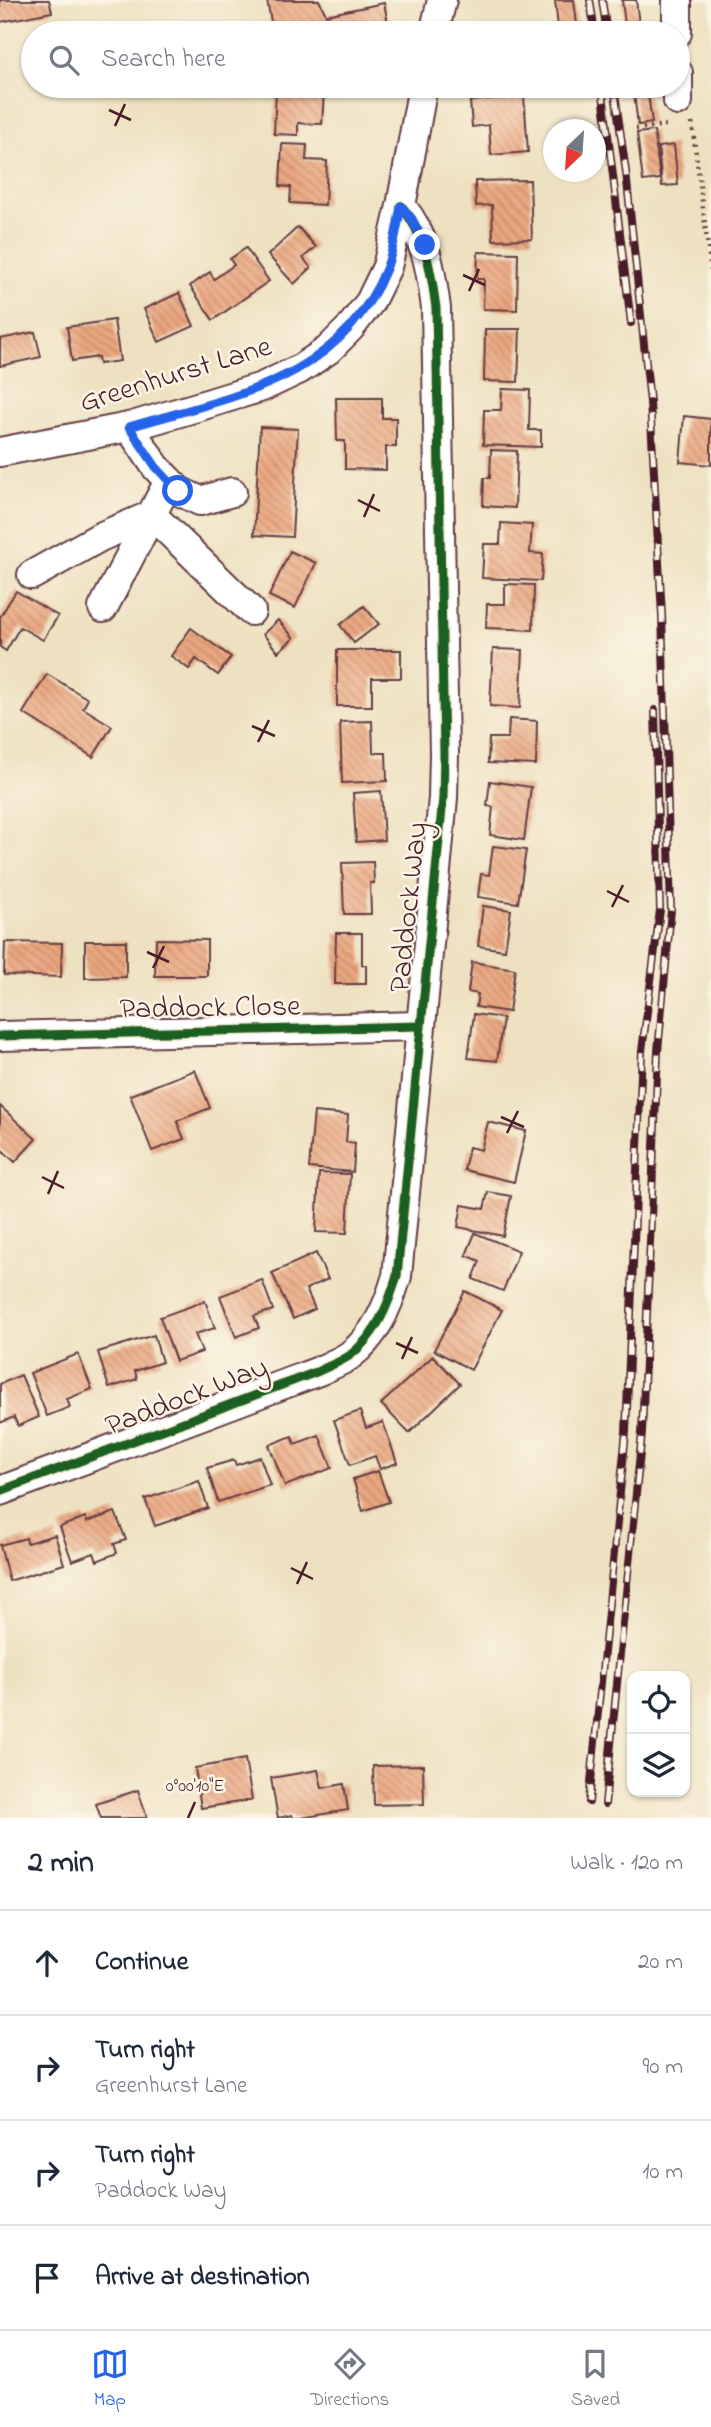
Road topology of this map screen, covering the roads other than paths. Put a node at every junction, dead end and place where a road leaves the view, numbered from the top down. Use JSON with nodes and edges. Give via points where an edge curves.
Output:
{"nodes":[{"id":1,"x":442,"y":0,"type":"edge"},
{"id":2,"x":677,"y":0,"type":"edge"},
{"id":3,"x":437,"y":21,"type":"edge"},
{"id":4,"x":677,"y":21,"type":"edge"},
{"id":5,"x":421,"y":98,"type":"edge"},
{"id":6,"x":401,"y":206,"type":"junction"},
{"id":7,"x":387,"y":267,"type":"junction"},
{"id":8,"x":432,"y":273,"type":"junction"},
{"id":9,"x":129,"y":427,"type":"junction"},
{"id":10,"x":0,"y":452,"type":"edge"},
{"id":11,"x":169,"y":481,"type":"junction"},
{"id":12,"x":232,"y":492,"type":"dead end"},
{"id":13,"x":152,"y":515,"type":"junction"},
{"id":14,"x":32,"y":575,"type":"dead end"},
{"id":15,"x":103,"y":608,"type":"dead end"},
{"id":16,"x":251,"y":611,"type":"dead end"},
{"id":17,"x":420,"y":1026,"type":"junction"},
{"id":18,"x":0,"y":1036,"type":"edge"},
{"id":19,"x":0,"y":1491,"type":"edge"}],
"edges":[{"from":1,"to":3,"type":"street"},
{"from":2,"to":4,"type":"street"},
{"from":5,"to":6,"type":"street","name":"Greenhurst Lane"},
{"from":6,"to":7,"type":"street","name":"Greenhurst Lane"},
{"from":6,"to":8,"type":"street","name":"Paddock Way","via":[[425,245]]},
{"from":7,"to":8,"type":"street"},
{"from":7,"to":9,"type":"street","name":"Greenhurst Lane","via":[[370,302],[350,328],[300,369],[262,387]]},
{"from":8,"to":17,"type":"street","name":"Paddock Way","via":[[444,754]]},
{"from":9,"to":10,"type":"street","name":"Greenhurst Lane"},
{"from":9,"to":11,"type":"street"},
{"from":11,"to":12,"type":"street","via":[[178,491],[200,501]]},
{"from":11,"to":13,"type":"street"},
{"from":13,"to":14,"type":"street","via":[[100,537]]},
{"from":13,"to":15,"type":"street"},
{"from":13,"to":16,"type":"street"},
{"from":17,"to":18,"type":"street","name":"Paddock Close"},
{"from":17,"to":19,"type":"street","name":"Paddock Way","via":[[397,1276],[373,1331],[349,1355],[319,1371]]}]}
